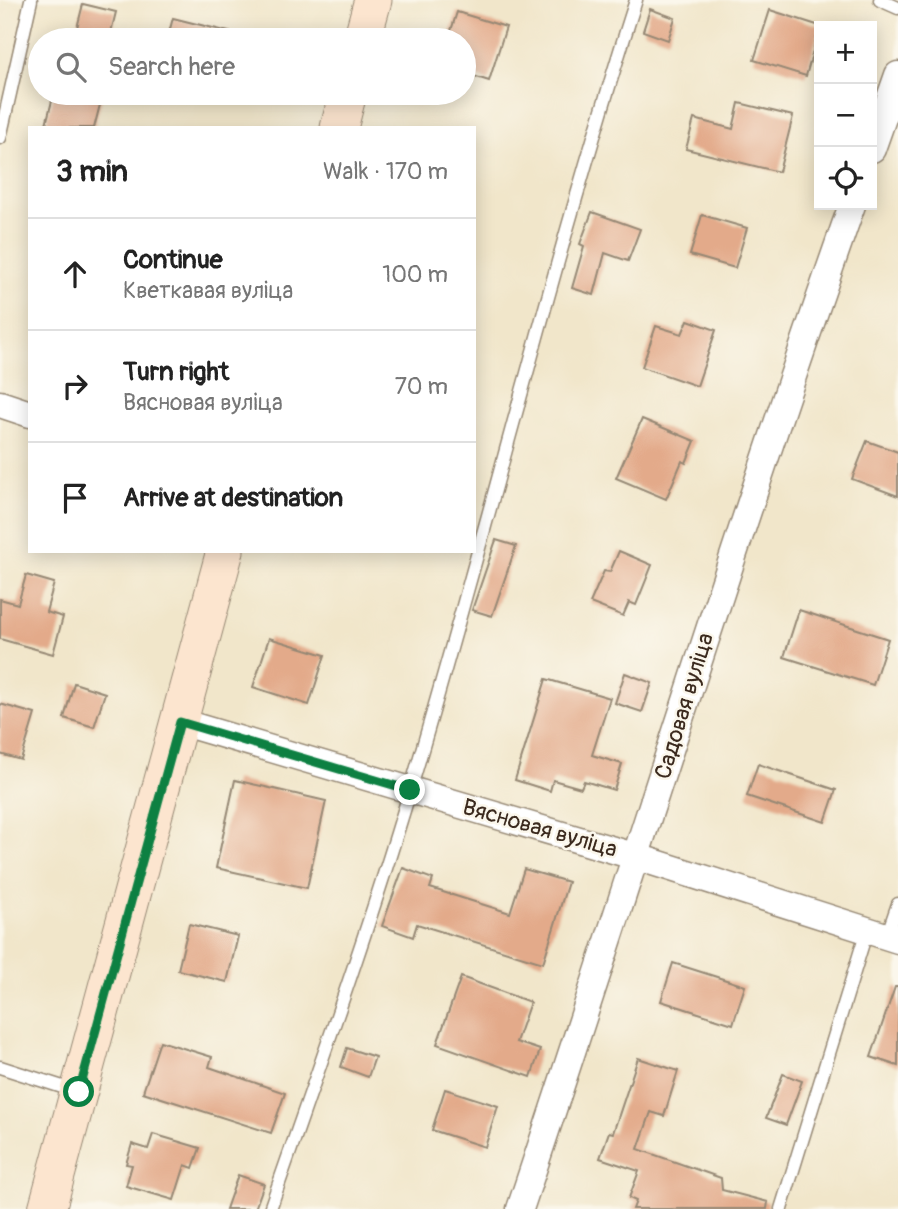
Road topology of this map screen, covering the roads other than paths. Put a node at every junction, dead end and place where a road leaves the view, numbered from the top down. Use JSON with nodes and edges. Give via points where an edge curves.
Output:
{"nodes":[{"id":1,"x":31,"y":0,"type":"edge"},
{"id":2,"x":373,"y":0,"type":"edge"},
{"id":3,"x":636,"y":0,"type":"edge"},
{"id":4,"x":880,"y":0,"type":"edge"},
{"id":5,"x":898,"y":8,"type":"edge"},
{"id":6,"x":365,"y":28,"type":"edge"},
{"id":7,"x":898,"y":75,"type":"edge"},
{"id":8,"x":345,"y":105,"type":"edge"},
{"id":9,"x":340,"y":126,"type":"edge"},
{"id":10,"x":0,"y":138,"type":"edge"},
{"id":11,"x":873,"y":147,"type":"edge"},
{"id":12,"x":850,"y":210,"type":"edge"},
{"id":13,"x":0,"y":404,"type":"edge"},
{"id":14,"x":28,"y":413,"type":"edge"},
{"id":15,"x":224,"y":553,"type":"edge"},
{"id":16,"x":180,"y":722,"type":"junction"},
{"id":17,"x":410,"y":790,"type":"junction"},
{"id":18,"x":637,"y":857,"type":"junction"},
{"id":19,"x":898,"y":904,"type":"edge"},
{"id":20,"x":884,"y":935,"type":"edge"},
{"id":21,"x":0,"y":1067,"type":"edge"},
{"id":22,"x":79,"y":1092,"type":"junction"},
{"id":23,"x":47,"y":1209,"type":"edge"},
{"id":24,"x":270,"y":1209,"type":"edge"},
{"id":25,"x":520,"y":1209,"type":"edge"},
{"id":26,"x":781,"y":1209,"type":"edge"}],
"edges":[{"from":1,"to":10,"type":"lane"},
{"from":2,"to":6,"type":"street"},
{"from":3,"to":17,"type":"lane","via":[[595,128]]},
{"from":4,"to":5,"type":"lane"},
{"from":7,"to":11,"type":"street"},
{"from":8,"to":9,"type":"street"},
{"from":12,"to":18,"type":"street","name":"Садовая вуліца","via":[[749,501]]},
{"from":13,"to":14,"type":"street"},
{"from":15,"to":16,"type":"street"},
{"from":16,"to":17,"type":"street","name":"Вясновая вуліца"},
{"from":16,"to":22,"type":"street"},
{"from":17,"to":18,"type":"street","name":"Вясновая вуліца"},
{"from":17,"to":24,"type":"lane","via":[[369,924]]},
{"from":18,"to":20,"type":"street","name":"Вясновая вуліца"},
{"from":18,"to":25,"type":"street","name":"Садовая вуліца"},
{"from":19,"to":20,"type":"lane"},
{"from":20,"to":26,"type":"lane"},
{"from":21,"to":22,"type":"lane"},
{"from":22,"to":23,"type":"street"}]}
